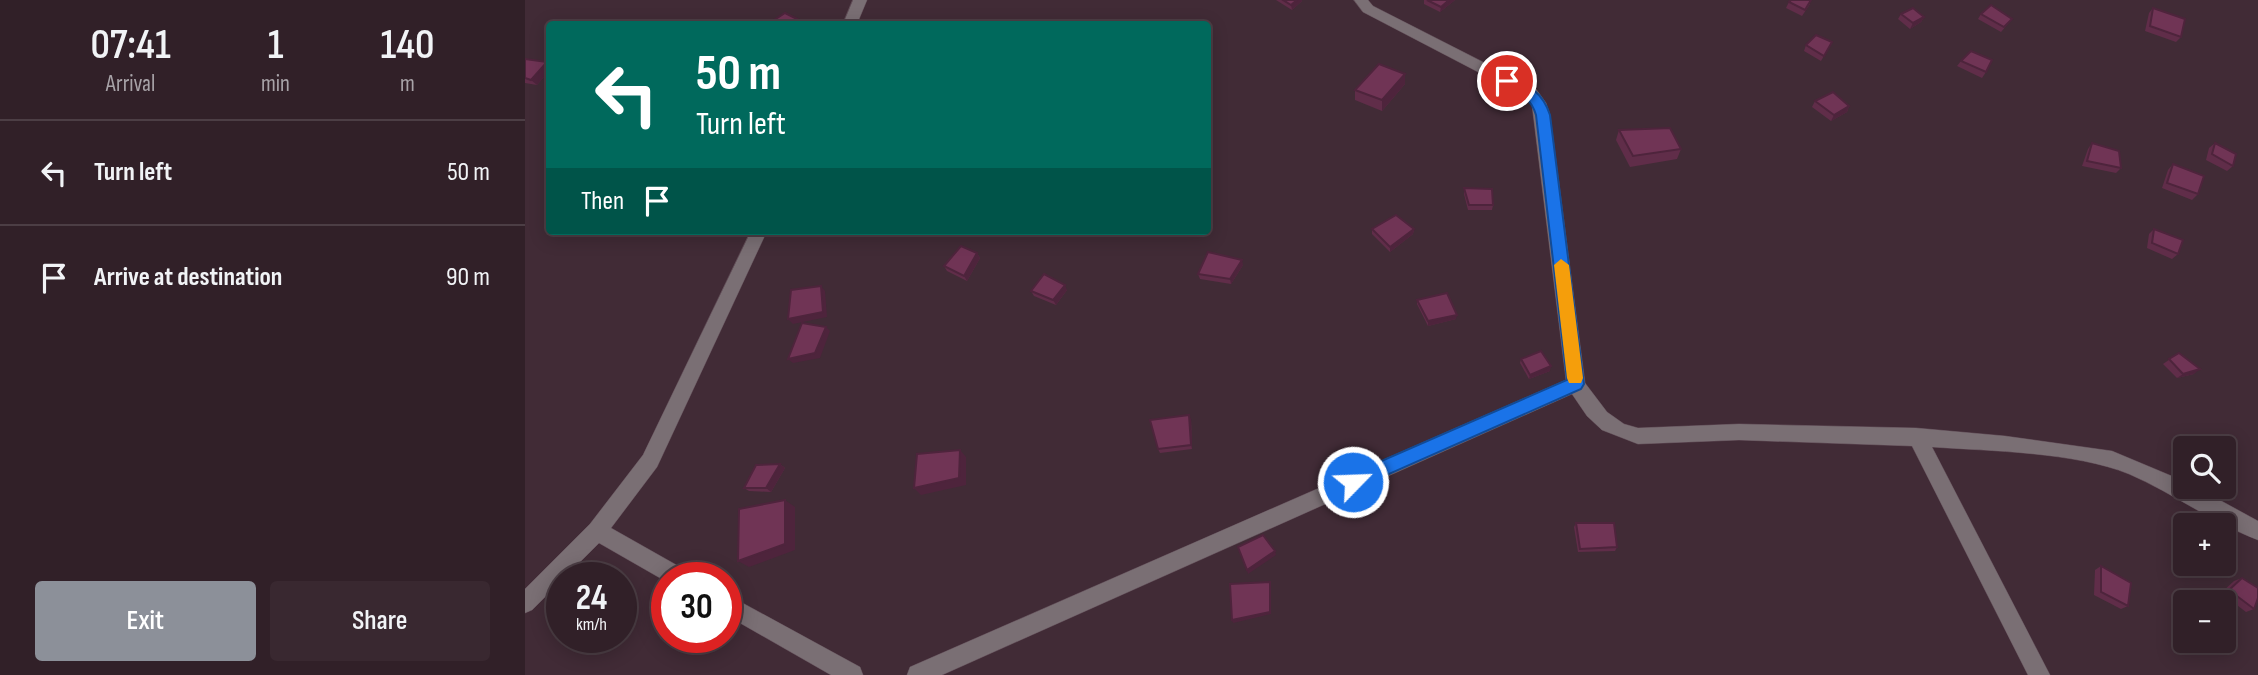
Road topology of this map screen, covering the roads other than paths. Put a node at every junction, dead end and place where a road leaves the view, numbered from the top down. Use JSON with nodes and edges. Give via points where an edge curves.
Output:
{"nodes":[{"id":1,"x":859,"y":0,"type":"edge"},
{"id":2,"x":1361,"y":0,"type":"edge"},
{"id":3,"x":851,"y":21,"type":"edge"},
{"id":4,"x":757,"y":235,"type":"edge"},
{"id":5,"x":1576,"y":384,"type":"junction"},
{"id":6,"x":1916,"y":436,"type":"junction"},
{"id":7,"x":597,"y":531,"type":"junction"},
{"id":8,"x":2258,"y":531,"type":"edge"},
{"id":9,"x":652,"y":562,"type":"edge"},
{"id":10,"x":525,"y":603,"type":"edge"},
{"id":11,"x":742,"y":613,"type":"edge"},
{"id":12,"x":852,"y":675,"type":"edge"},
{"id":13,"x":918,"y":675,"type":"edge"},
{"id":14,"x":2039,"y":675,"type":"edge"}],
"edges":[{"from":1,"to":3,"type":"street"},
{"from":2,"to":5,"type":"street","via":[[1367,9],[1531,93],[1539,103]]},
{"from":4,"to":7,"type":"street","via":[[650,461]]},
{"from":5,"to":6,"type":"street","via":[[1589,410],[1637,436],[1723,432]]},
{"from":5,"to":13,"type":"street"},
{"from":6,"to":8,"type":"street","via":[[2097,456],[2145,474]]},
{"from":6,"to":14,"type":"street"},
{"from":7,"to":9,"type":"street"},
{"from":7,"to":10,"type":"street"},
{"from":11,"to":12,"type":"street"}]}
